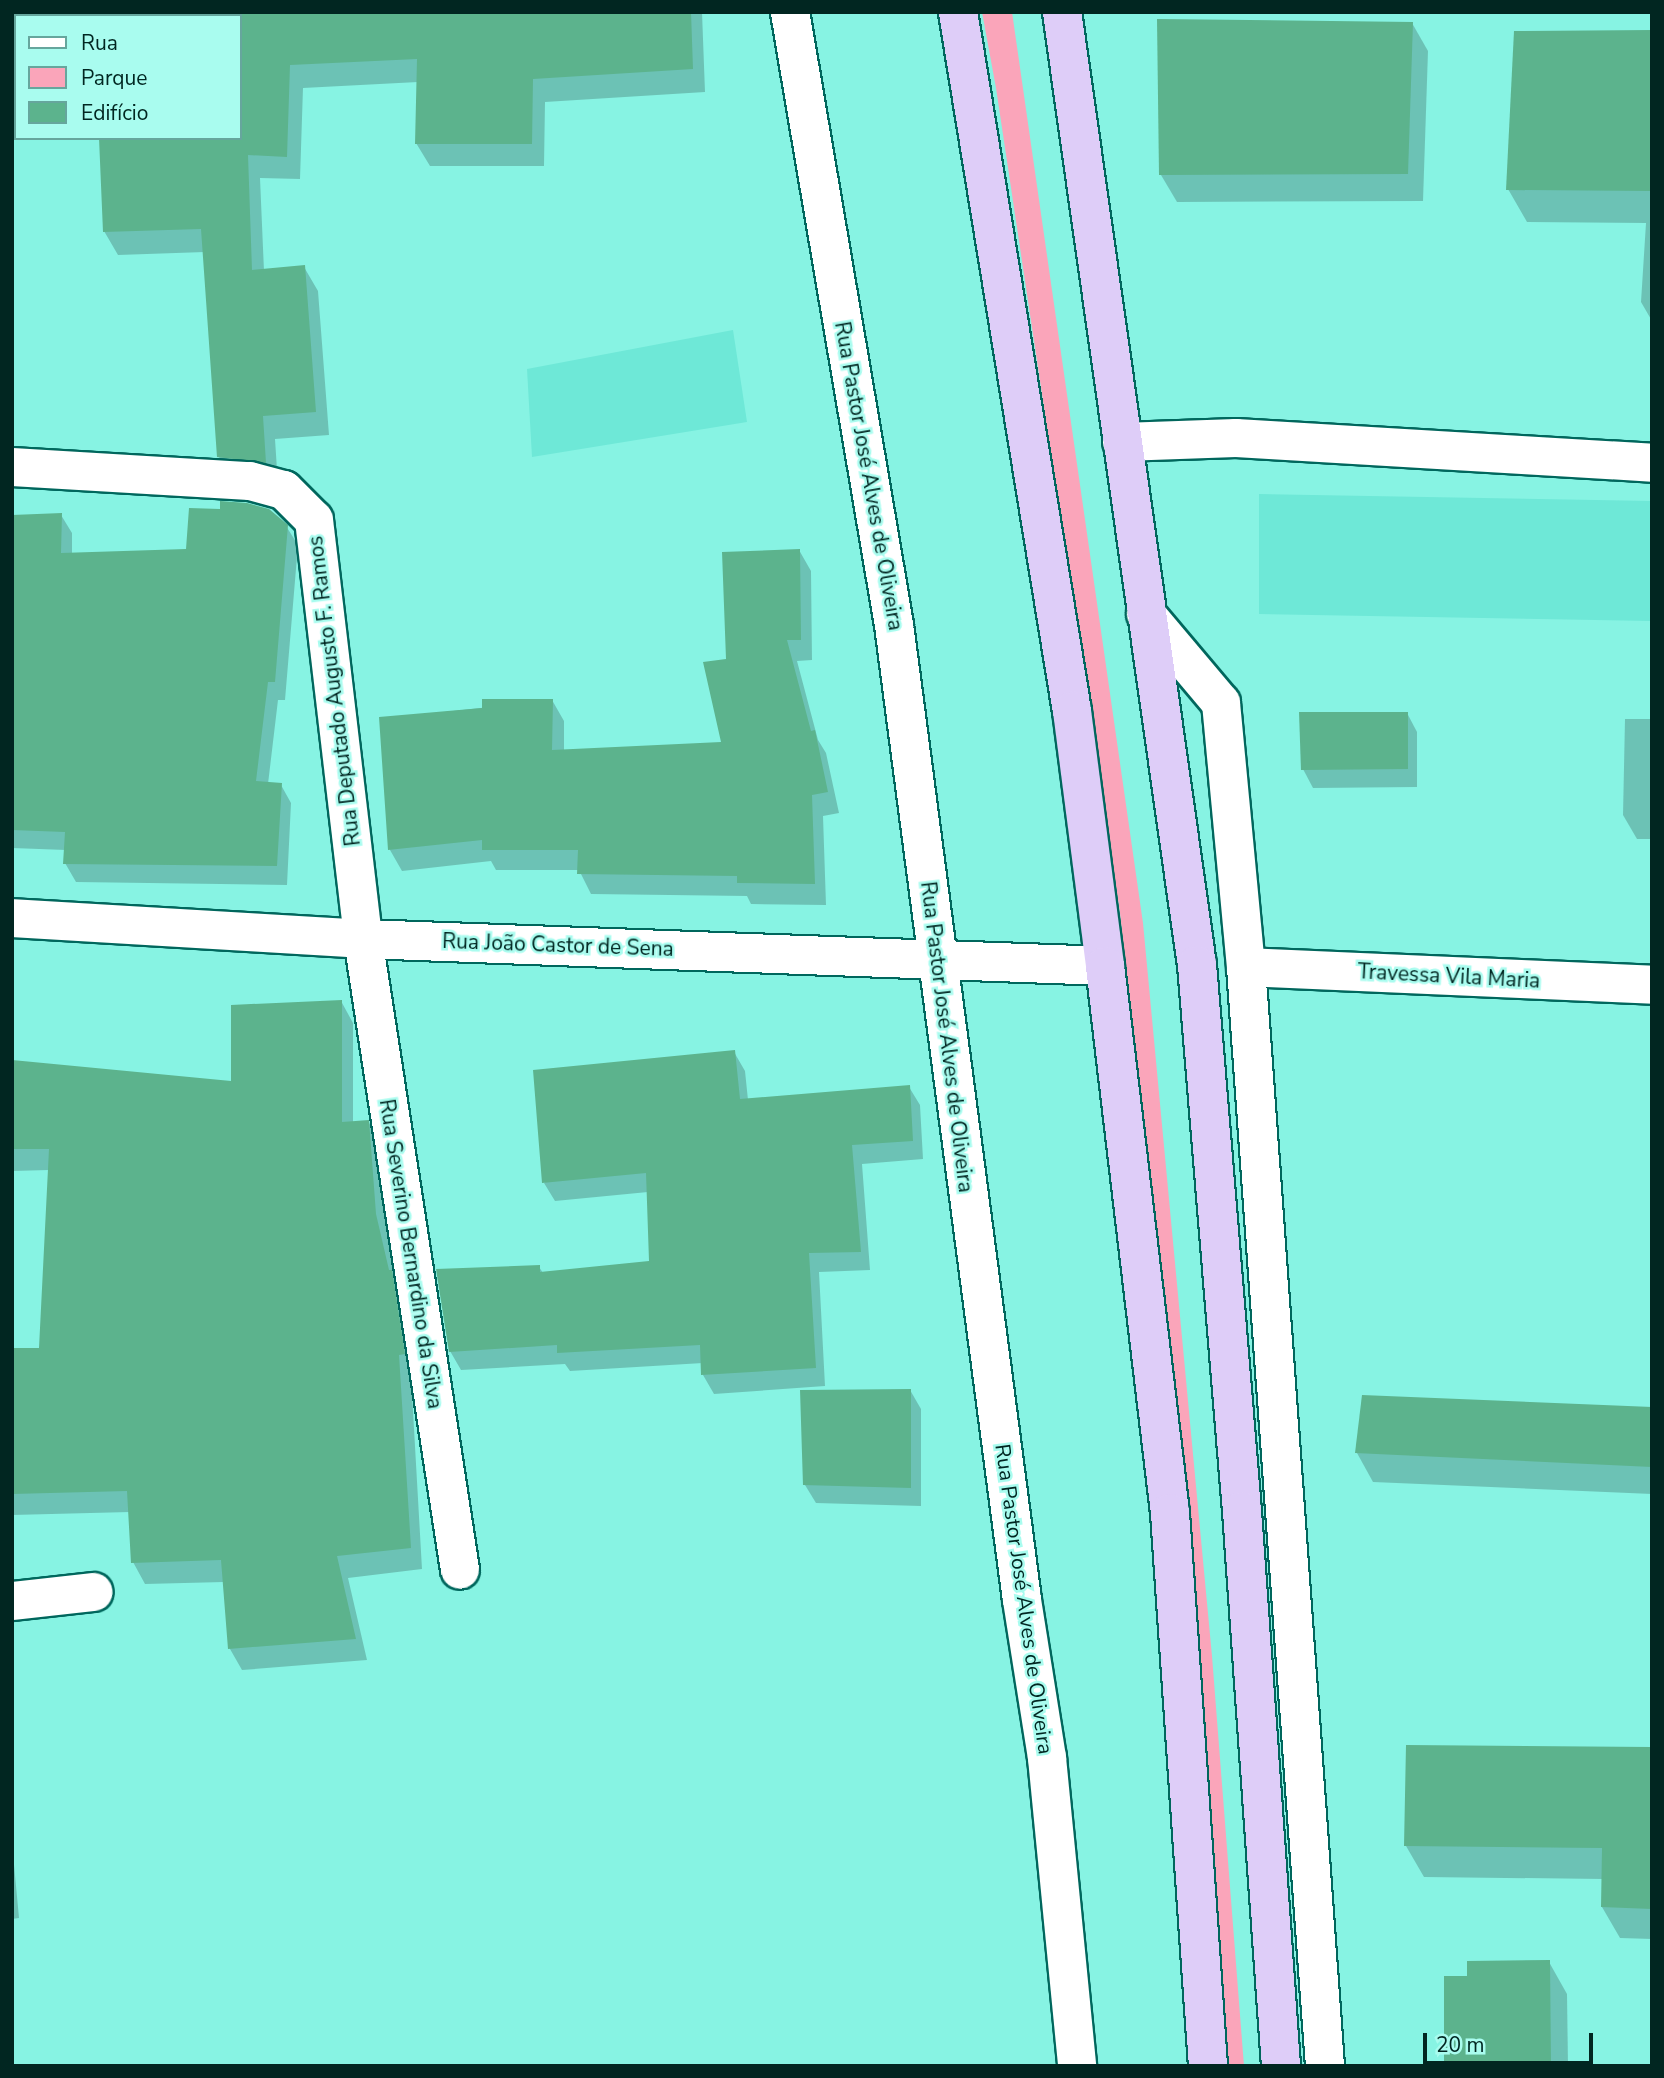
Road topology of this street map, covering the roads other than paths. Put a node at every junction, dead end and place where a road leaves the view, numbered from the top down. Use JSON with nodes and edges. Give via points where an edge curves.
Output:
{"nodes":[{"id":1,"x":790,"y":12,"type":"edge"},
{"id":2,"x":958,"y":12,"type":"edge"},
{"id":3,"x":1062,"y":12,"type":"edge"},
{"id":4,"x":1122,"y":442,"type":"junction"},
{"id":5,"x":1652,"y":463,"type":"edge"},
{"id":6,"x":12,"y":467,"type":"edge"},
{"id":7,"x":1146,"y":614,"type":"junction"},
{"id":8,"x":12,"y":918,"type":"edge"},
{"id":9,"x":363,"y":939,"type":"junction"},
{"id":10,"x":936,"y":957,"type":"junction"},
{"id":11,"x":1105,"y":966,"type":"junction"},
{"id":12,"x":1247,"y":967,"type":"junction"},
{"id":13,"x":1652,"y":985,"type":"edge"},
{"id":14,"x":460,"y":1570,"type":"dead end"},
{"id":15,"x":94,"y":1592,"type":"dead end"},
{"id":16,"x":12,"y":1601,"type":"edge"},
{"id":17,"x":1077,"y":2066,"type":"edge"},
{"id":18,"x":1208,"y":2066,"type":"edge"},
{"id":19,"x":1281,"y":2066,"type":"edge"},
{"id":20,"x":1325,"y":2066,"type":"edge"}],
"edges":[{"from":1,"to":10,"type":"street","name":"Rua Pastor José Alves de Oliveira","via":[[894,625]]},
{"from":2,"to":11,"type":"highway","via":[[1072,711]]},
{"from":3,"to":4,"type":"highway"},
{"from":4,"to":5,"type":"street","via":[[1236,438]]},
{"from":4,"to":7,"type":"highway"},
{"from":6,"to":9,"type":"street","name":"Rua Deputado Augusto F. Ramos","via":[[250,481],[284,489],[314,520]]},
{"from":7,"to":12,"type":"street","via":[[1221,703]]},
{"from":7,"to":19,"type":"highway","via":[[1197,965]]},
{"from":8,"to":9,"type":"street","name":"Rua João Castor de Sena"},
{"from":9,"to":10,"type":"street","name":"Rua João Castor de Sena"},
{"from":9,"to":14,"type":"street","name":"Rua Severino Bernardino da Silva"},
{"from":10,"to":11,"type":"street","name":"Rua João Castor de Sena"},
{"from":10,"to":17,"type":"street","name":"Rua Pastor José Alves de Oliveira","via":[[1047,1758]]},
{"from":11,"to":18,"type":"highway","via":[[1170,1513]]},
{"from":12,"to":13,"type":"street","name":"Travessa Vila Maria"},
{"from":12,"to":20,"type":"street"},
{"from":15,"to":16,"type":"street"}]}
